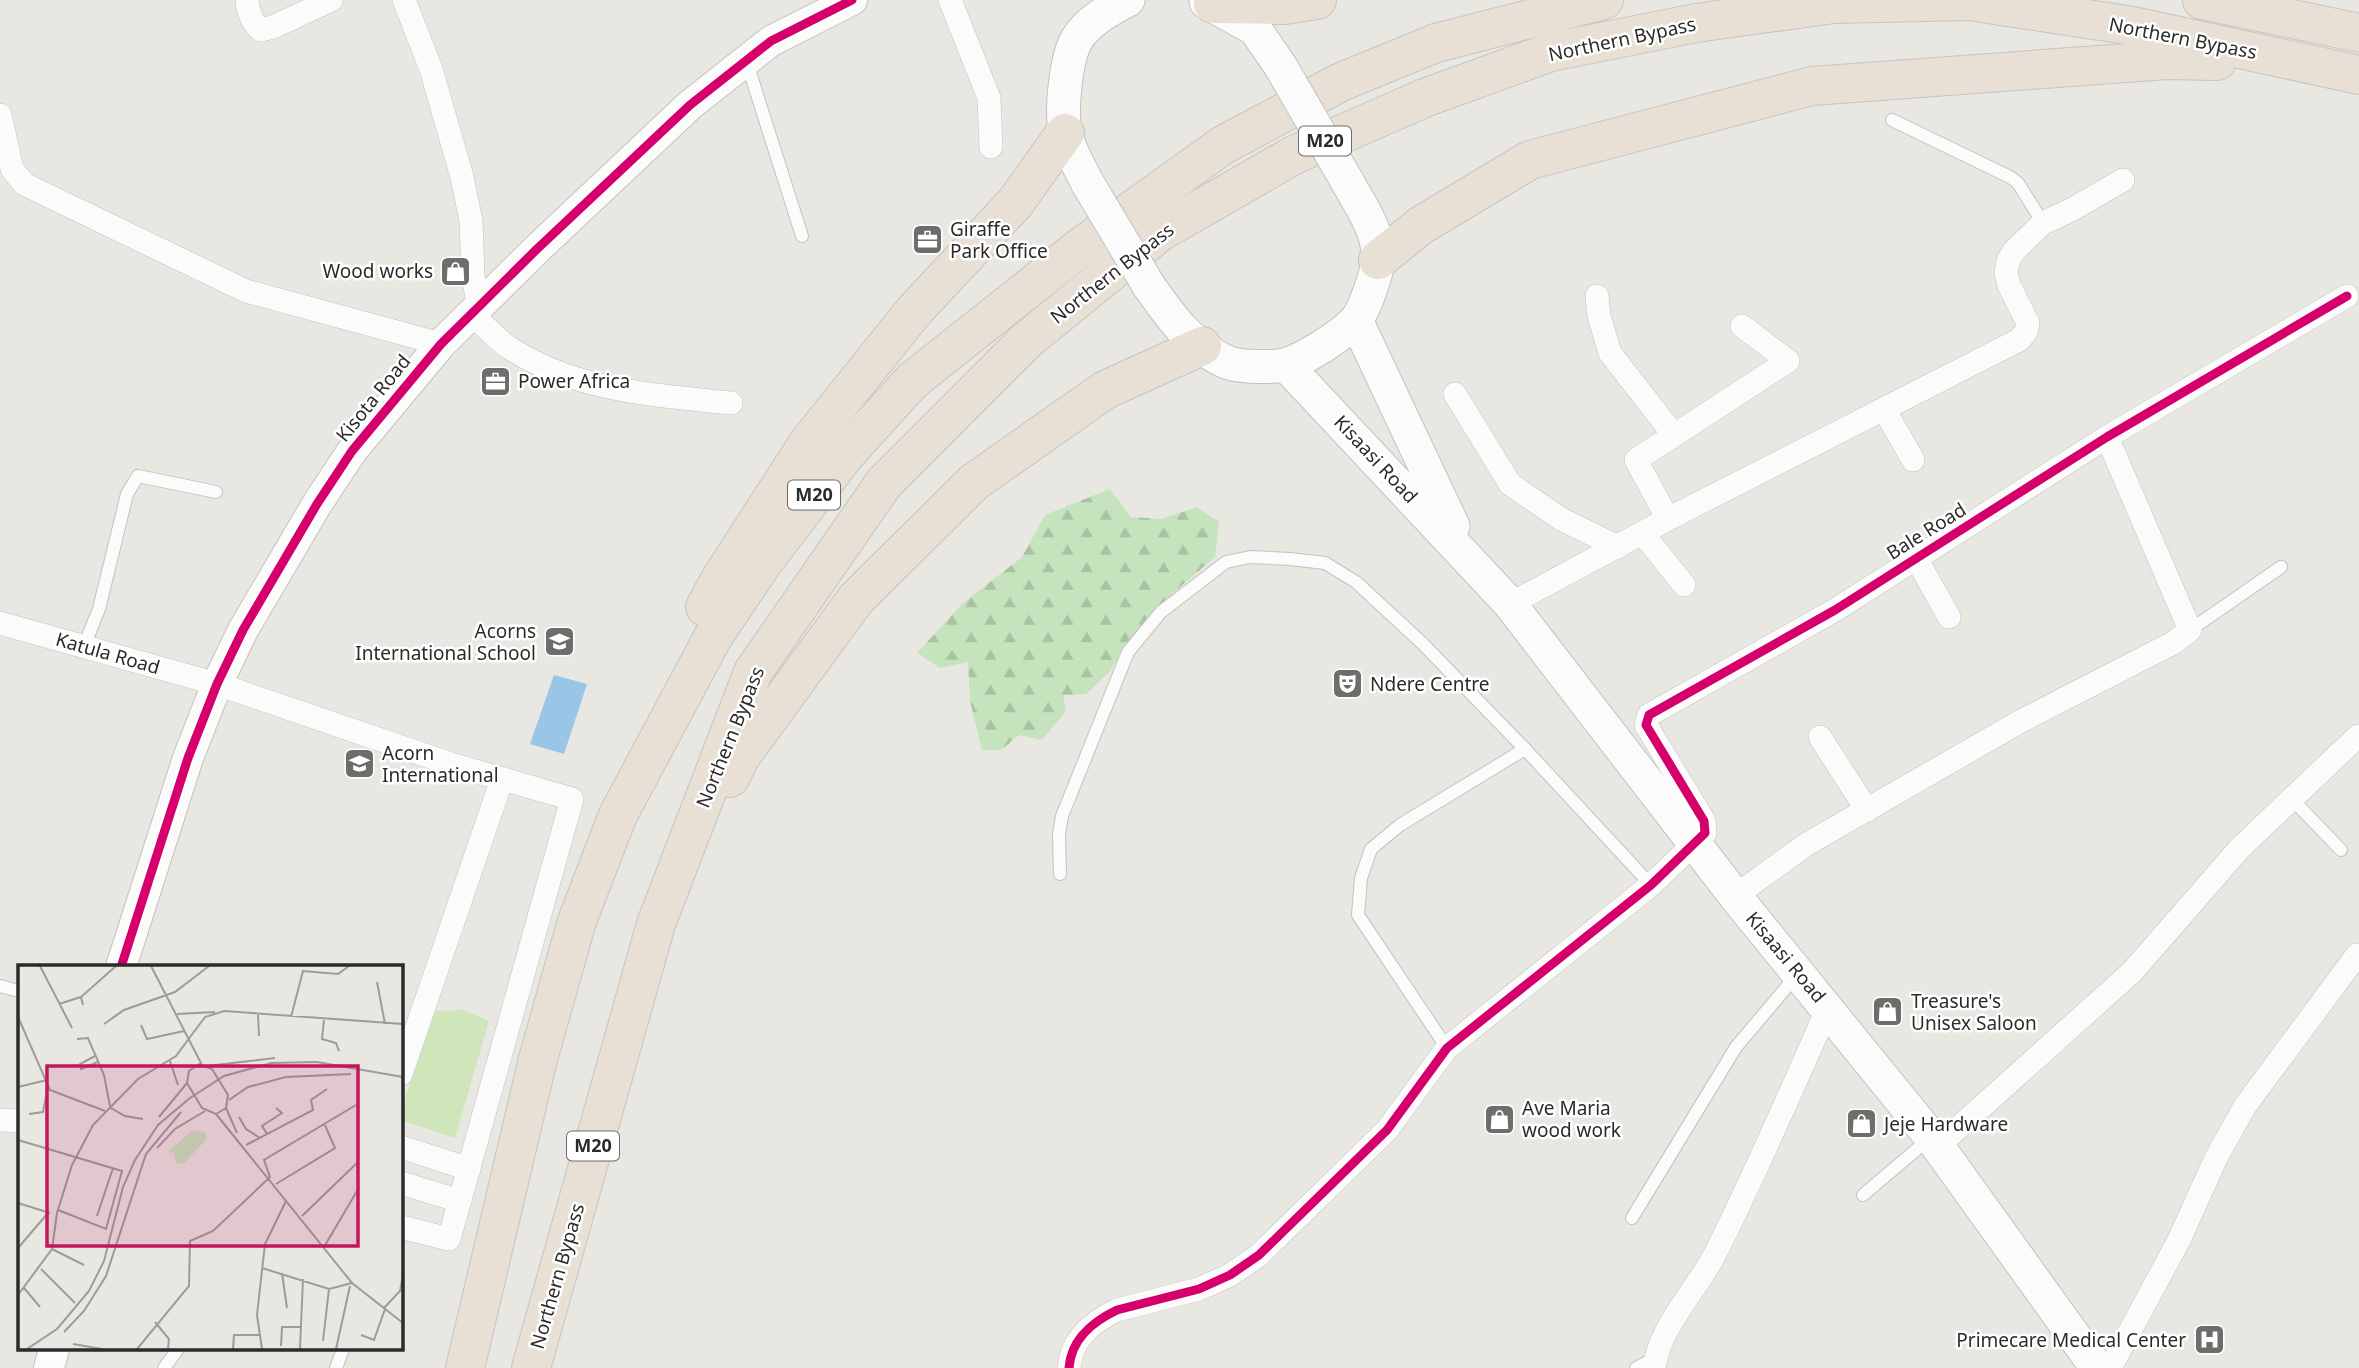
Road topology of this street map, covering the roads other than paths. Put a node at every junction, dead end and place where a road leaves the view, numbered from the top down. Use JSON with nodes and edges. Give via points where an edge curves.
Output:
{"nodes":[{"id":1,"x":247,"y":0,"type":"edge"},
{"id":2,"x":331,"y":0,"type":"edge"},
{"id":3,"x":404,"y":0,"type":"edge"},
{"id":4,"x":852,"y":0,"type":"edge"},
{"id":5,"x":950,"y":0,"type":"edge"},
{"id":6,"x":1128,"y":0,"type":"edge"},
{"id":7,"x":1317,"y":0,"type":"edge"},
{"id":8,"x":1604,"y":0,"type":"edge"},
{"id":9,"x":2202,"y":0,"type":"edge"},
{"id":10,"x":1206,"y":2,"type":"edge"},
{"id":11,"x":1099,"y":8,"type":"edge"},
{"id":12,"x":2359,"y":33,"type":"edge"},
{"id":13,"x":746,"y":60,"type":"junction"},
{"id":14,"x":2307,"y":63,"type":"junction"},
{"id":15,"x":2359,"y":75,"type":"edge"},
{"id":16,"x":0,"y":115,"type":"edge"},
{"id":17,"x":1892,"y":120,"type":"dead end"},
{"id":18,"x":1065,"y":133,"type":"junction"},
{"id":19,"x":991,"y":147,"type":"dead end"},
{"id":20,"x":8,"y":157,"type":"junction"},
{"id":21,"x":2123,"y":180,"type":"dead end"},
{"id":22,"x":0,"y":185,"type":"edge"},
{"id":23,"x":2043,"y":223,"type":"junction"},
{"id":24,"x":802,"y":236,"type":"dead end"},
{"id":25,"x":1378,"y":260,"type":"junction"},
{"id":26,"x":1597,"y":296,"type":"dead end"},
{"id":27,"x":2347,"y":296,"type":"dead end"},
{"id":28,"x":475,"y":310,"type":"junction"},
{"id":29,"x":1356,"y":320,"type":"junction"},
{"id":30,"x":1742,"y":326,"type":"dead end"},
{"id":31,"x":441,"y":344,"type":"junction"},
{"id":32,"x":1202,"y":346,"type":"junction"},
{"id":33,"x":1286,"y":365,"type":"junction"},
{"id":34,"x":1455,"y":394,"type":"dead end"},
{"id":35,"x":731,"y":402,"type":"dead end"},
{"id":36,"x":1884,"y":409,"type":"junction"},
{"id":37,"x":1673,"y":434,"type":"junction"},
{"id":38,"x":2107,"y":438,"type":"junction"},
{"id":39,"x":1913,"y":460,"type":"dead end"},
{"id":40,"x":216,"y":492,"type":"dead end"},
{"id":41,"x":1668,"y":519,"type":"junction"},
{"id":42,"x":1643,"y":534,"type":"junction"},
{"id":43,"x":1618,"y":547,"type":"junction"},
{"id":44,"x":1465,"y":554,"type":"junction"},
{"id":45,"x":1916,"y":558,"type":"junction"},
{"id":46,"x":2281,"y":568,"type":"dead end"},
{"id":47,"x":1684,"y":585,"type":"dead end"},
{"id":48,"x":1510,"y":604,"type":"junction"},
{"id":49,"x":1949,"y":617,"type":"dead end"},
{"id":50,"x":0,"y":623,"type":"edge"},
{"id":51,"x":2190,"y":630,"type":"junction"},
{"id":52,"x":84,"y":646,"type":"junction"},
{"id":53,"x":217,"y":684,"type":"junction"},
{"id":54,"x":2358,"y":736,"type":"edge"},
{"id":55,"x":1820,"y":737,"type":"dead end"},
{"id":56,"x":1525,"y":749,"type":"junction"},
{"id":57,"x":502,"y":779,"type":"junction"},
{"id":58,"x":2291,"y":798,"type":"junction"},
{"id":59,"x":1867,"y":810,"type":"junction"},
{"id":60,"x":618,"y":815,"type":"junction"},
{"id":61,"x":1696,"y":844,"type":"junction"},
{"id":62,"x":2341,"y":850,"type":"dead end"},
{"id":63,"x":1060,"y":874,"type":"dead end"},
{"id":64,"x":1651,"y":885,"type":"junction"},
{"id":65,"x":1735,"y":896,"type":"junction"},
{"id":66,"x":656,"y":923,"type":"junction"},
{"id":67,"x":2357,"y":955,"type":"dead end"},
{"id":68,"x":122,"y":965,"type":"edge"},
{"id":69,"x":1799,"y":973,"type":"junction"},
{"id":70,"x":0,"y":986,"type":"edge"},
{"id":71,"x":18,"y":990,"type":"edge"},
{"id":72,"x":1828,"y":1008,"type":"junction"},
{"id":73,"x":1447,"y":1048,"type":"junction"},
{"id":74,"x":402,"y":1071,"type":"edge"},
{"id":75,"x":1934,"y":1142,"type":"junction"},
{"id":76,"x":402,"y":1147,"type":"edge"},
{"id":77,"x":469,"y":1169,"type":"junction"},
{"id":78,"x":402,"y":1183,"type":"edge"},
{"id":79,"x":1863,"y":1195,"type":"dead end"},
{"id":80,"x":460,"y":1201,"type":"junction"},
{"id":81,"x":1632,"y":1219,"type":"dead end"},
{"id":82,"x":402,"y":1227,"type":"edge"},
{"id":83,"x":54,"y":1350,"type":"edge"},
{"id":84,"x":177,"y":1350,"type":"edge"},
{"id":85,"x":343,"y":1350,"type":"edge"},
{"id":86,"x":1648,"y":1365,"type":"edge"},
{"id":87,"x":49,"y":1368,"type":"edge"},
{"id":88,"x":164,"y":1368,"type":"edge"},
{"id":89,"x":335,"y":1368,"type":"edge"},
{"id":90,"x":465,"y":1368,"type":"edge"},
{"id":91,"x":531,"y":1368,"type":"edge"},
{"id":92,"x":1069,"y":1368,"type":"edge"},
{"id":93,"x":2097,"y":1368,"type":"edge"},
{"id":94,"x":2110,"y":1368,"type":"edge"}],
"edges":[{"from":1,"to":2,"type":"street","via":[[261,30]]},
{"from":3,"to":28,"type":"street","via":[[431,69],[462,177],[471,221]]},
{"from":4,"to":13,"type":"street","name":"Kisota Road","via":[[771,41]]},
{"from":5,"to":19,"type":"street","via":[[989,98]]},
{"from":6,"to":11,"type":"main road"},
{"from":7,"to":10,"type":"highway","via":[[1285,5]]},
{"from":8,"to":60,"type":"highway","name":"Northern Bypass","number":"M20","via":[[1436,43],[1342,82],[1223,145],[1082,246],[912,381],[845,455],[762,564],[713,637]]},
{"from":9,"to":12,"type":"highway","name":"Northern Bypass"},
{"from":10,"to":25,"type":"main road","bridge":true,"via":[[1255,29],[1281,67],[1372,226]]},
{"from":11,"to":18,"type":"main road","via":[[1076,39],[1068,68]]},
{"from":13,"to":24,"type":"lane"},
{"from":13,"to":28,"type":"street","name":"Kisota Road","via":[[634,156]]},
{"from":14,"to":15,"type":"highway","name":"Northern Bypass","number":"M20"},
{"from":14,"to":25,"type":"highway","via":[[2166,60],[1812,86],[1530,160],[1420,226]]},
{"from":14,"to":66,"type":"highway","name":"Northern Bypass","number":"M20","via":[[2133,26],[1969,1],[1834,4],[1696,23],[1552,52],[1427,97],[1294,155],[1160,232],[1027,340],[884,483],[752,672]]},
{"from":16,"to":20,"type":"street"},
{"from":17,"to":23,"type":"lane","via":[[2010,177]]},
{"from":18,"to":32,"type":"main road","bridge":true,"via":[[1088,184],[1149,286],[1175,324]]},
{"from":18,"to":60,"type":"highway","via":[[1015,203],[914,311],[808,443],[721,578],[652,704]]},
{"from":20,"to":22,"type":"street"},
{"from":20,"to":31,"type":"street","via":[[24,184],[246,291]]},
{"from":21,"to":23,"type":"street"},
{"from":23,"to":36,"type":"street","via":[[2014,251],[2006,273],[2028,323],[2026,332],[2019,340]]},
{"from":25,"to":29,"type":"main road"},
{"from":26,"to":37,"type":"street","via":[[1610,353]]},
{"from":27,"to":38,"type":"street","name":"Bale Road"},
{"from":28,"to":31,"type":"street","name":"Kisota Road"},
{"from":28,"to":35,"type":"street","via":[[505,345],[538,364],[591,384],[636,394]]},
{"from":29,"to":33,"type":"main road"},
{"from":29,"to":44,"type":"main road","name":"Kisaasi Road"},
{"from":30,"to":37,"type":"street","via":[[1787,361]]},
{"from":31,"to":53,"type":"street","name":"Kisota Road","via":[[352,451],[317,504]]},
{"from":32,"to":33,"type":"main road","via":[[1230,363]]},
{"from":32,"to":66,"type":"highway","via":[[1105,390],[974,482],[856,599],[741,756]]},
{"from":33,"to":44,"type":"main road","name":"Kisaasi Road"},
{"from":34,"to":43,"type":"street","via":[[1510,484],[1561,519]]},
{"from":36,"to":39,"type":"street"},
{"from":36,"to":41,"type":"street"},
{"from":37,"to":41,"type":"street","via":[[1636,460]]},
{"from":38,"to":45,"type":"street","name":"Bale Road"},
{"from":38,"to":51,"type":"street"},
{"from":40,"to":52,"type":"lane","via":[[138,476],[127,494],[99,608]]},
{"from":41,"to":42,"type":"street"},
{"from":42,"to":43,"type":"street"},
{"from":42,"to":47,"type":"street"},
{"from":43,"to":48,"type":"street"},
{"from":44,"to":48,"type":"main road","name":"Kisaasi Road"},
{"from":45,"to":49,"type":"street"},
{"from":45,"to":61,"type":"street","name":"Bale Road","via":[[1835,610],[1650,715],[1646,725],[1704,821],[1705,833]]},
{"from":46,"to":51,"type":"lane"},
{"from":48,"to":61,"type":"main road","name":"Kisaasi Road"},
{"from":50,"to":52,"type":"street","name":"Katula Road"},
{"from":51,"to":59,"type":"street"},
{"from":52,"to":53,"type":"street","name":"Katula Road"},
{"from":53,"to":57,"type":"street","name":"Katula Road"},
{"from":53,"to":68,"type":"street","name":"Kisota Road","via":[[188,758]]},
{"from":54,"to":58,"type":"street"},
{"from":55,"to":59,"type":"street"},
{"from":56,"to":63,"type":"lane","via":[[1356,582],[1325,563],[1250,557],[1226,562],[1161,612],[1128,652],[1062,816]]},
{"from":56,"to":64,"type":"lane"},
{"from":56,"to":73,"type":"lane","via":[[1400,825],[1371,849],[1361,878],[1358,915]]},
{"from":57,"to":74,"type":"street"},
{"from":57,"to":77,"type":"street","name":"Katula Road","via":[[572,799]]},
{"from":58,"to":62,"type":"lane"},
{"from":58,"to":75,"type":"street","via":[[2240,848],[2132,972]]},
{"from":59,"to":65,"type":"street","via":[[1807,844]]},
{"from":60,"to":90,"type":"highway","name":"Northern Bypass","number":"M20","via":[[578,921],[538,1059]]},
{"from":61,"to":64,"type":"street"},
{"from":61,"to":65,"type":"main road","name":"Kisaasi Road"},
{"from":64,"to":73,"type":"street"},
{"from":65,"to":69,"type":"main road","name":"Kisaasi Road"},
{"from":66,"to":91,"type":"highway","name":"Northern Bypass","number":"M20"},
{"from":67,"to":94,"type":"street","via":[[2245,1106]]},
{"from":69,"to":72,"type":"main road","name":"Kisaasi Road"},
{"from":69,"to":81,"type":"lane","via":[[1736,1047]]},
{"from":70,"to":71,"type":"lane"},
{"from":72,"to":75,"type":"main road","name":"Kisaasi Road"},
{"from":72,"to":86,"type":"street","via":[[1713,1258]]},
{"from":73,"to":92,"type":"street","via":[[1387,1130],[1259,1255],[1199,1289],[1104,1316],[1077,1341]]},
{"from":75,"to":79,"type":"lane"},
{"from":75,"to":93,"type":"main road","name":"Kisaasi Road"},
{"from":76,"to":77,"type":"street"},
{"from":77,"to":80,"type":"street"},
{"from":78,"to":80,"type":"street"},
{"from":80,"to":82,"type":"street","via":[[449,1240]]},
{"from":83,"to":87,"type":"street"},
{"from":84,"to":88,"type":"lane"},
{"from":85,"to":89,"type":"lane"}]}
